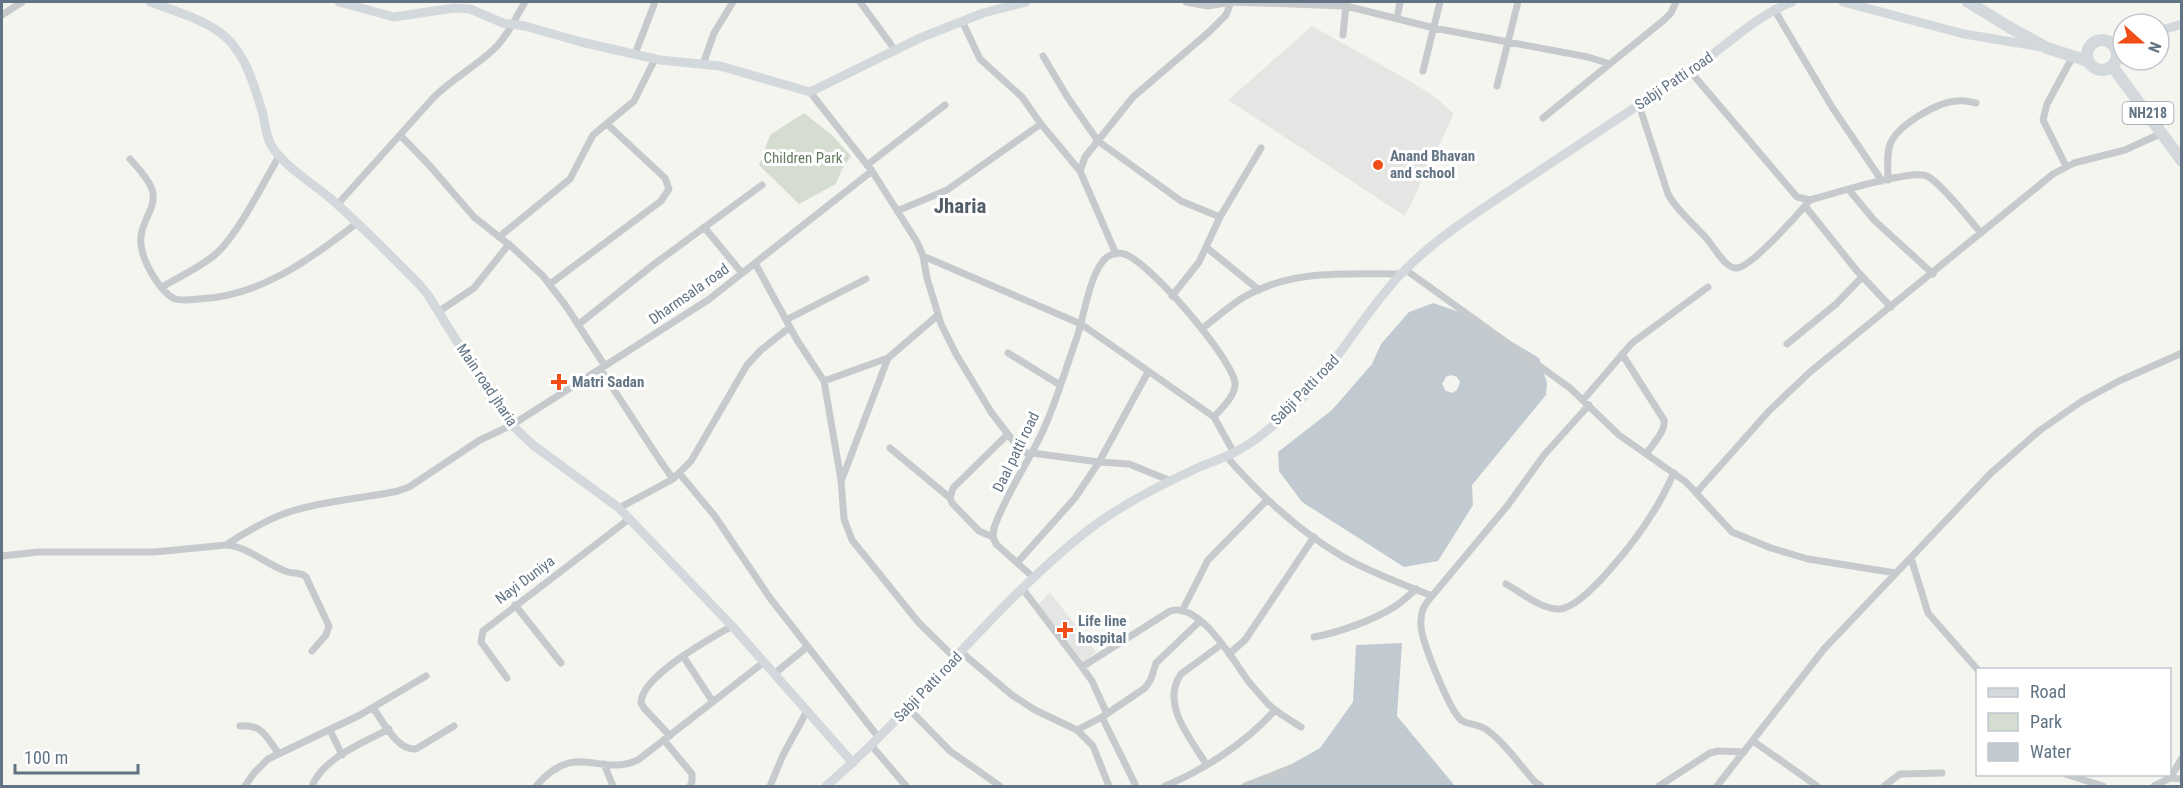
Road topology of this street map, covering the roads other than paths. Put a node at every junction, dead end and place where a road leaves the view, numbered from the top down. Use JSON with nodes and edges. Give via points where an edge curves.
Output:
{"nodes":[{"id":1,"x":22,"y":2,"type":"edge"},
{"id":2,"x":154,"y":2,"type":"edge"},
{"id":3,"x":339,"y":2,"type":"edge"},
{"id":4,"x":525,"y":2,"type":"edge"},
{"id":5,"x":655,"y":2,"type":"edge"},
{"id":6,"x":733,"y":2,"type":"edge"},
{"id":7,"x":860,"y":2,"type":"edge"},
{"id":8,"x":1026,"y":2,"type":"edge"},
{"id":9,"x":1186,"y":2,"type":"edge"},
{"id":10,"x":1231,"y":2,"type":"edge"},
{"id":11,"x":1400,"y":2,"type":"edge"},
{"id":12,"x":1440,"y":2,"type":"edge"},
{"id":13,"x":1518,"y":2,"type":"edge"},
{"id":14,"x":1676,"y":2,"type":"edge"},
{"id":15,"x":1792,"y":2,"type":"edge"},
{"id":16,"x":1843,"y":2,"type":"edge"},
{"id":17,"x":1968,"y":2,"type":"edge"},
{"id":18,"x":1346,"y":4,"type":"edge"},
{"id":19,"x":364,"y":5,"type":"edge"},
{"id":20,"x":1774,"y":9,"type":"junction"},
{"id":21,"x":1398,"y":13,"type":"dead end"},
{"id":22,"x":2,"y":15,"type":"edge"},
{"id":23,"x":962,"y":21,"type":"junction"},
{"id":24,"x":512,"y":24,"type":"junction"},
{"id":25,"x":1434,"y":28,"type":"junction"},
{"id":26,"x":1343,"y":35,"type":"dead end"},
{"id":27,"x":1508,"y":42,"type":"junction"},
{"id":28,"x":2111,"y":42,"type":"edge"},
{"id":29,"x":2047,"y":48,"type":"junction"},
{"id":30,"x":895,"y":50,"type":"junction"},
{"id":31,"x":635,"y":54,"type":"junction"},
{"id":32,"x":1043,"y":56,"type":"dead end"},
{"id":33,"x":2073,"y":56,"type":"junction"},
{"id":34,"x":655,"y":59,"type":"junction"},
{"id":35,"x":2088,"y":61,"type":"junction"},
{"id":36,"x":703,"y":64,"type":"junction"},
{"id":37,"x":1610,"y":64,"type":"junction"},
{"id":38,"x":2111,"y":66,"type":"edge"},
{"id":39,"x":1423,"y":71,"type":"dead end"},
{"id":40,"x":1690,"y":71,"type":"junction"},
{"id":41,"x":2116,"y":72,"type":"edge"},
{"id":42,"x":1497,"y":86,"type":"dead end"},
{"id":43,"x":810,"y":92,"type":"junction"},
{"id":44,"x":1976,"y":103,"type":"dead end"},
{"id":45,"x":945,"y":105,"type":"dead end"},
{"id":46,"x":1639,"y":105,"type":"junction"},
{"id":47,"x":1543,"y":118,"type":"dead end"},
{"id":48,"x":607,"y":124,"type":"junction"},
{"id":49,"x":1041,"y":124,"type":"junction"},
{"id":50,"x":2162,"y":133,"type":"junction"},
{"id":51,"x":401,"y":136,"type":"junction"},
{"id":52,"x":1098,"y":141,"type":"junction"},
{"id":53,"x":1260,"y":148,"type":"dead end"},
{"id":54,"x":279,"y":156,"type":"junction"},
{"id":55,"x":130,"y":159,"type":"dead end"},
{"id":56,"x":2181,"y":161,"type":"edge"},
{"id":57,"x":2066,"y":166,"type":"junction"},
{"id":58,"x":869,"y":168,"type":"junction"},
{"id":59,"x":1080,"y":171,"type":"junction"},
{"id":60,"x":1885,"y":181,"type":"junction"},
{"id":61,"x":762,"y":185,"type":"dead end"},
{"id":62,"x":1850,"y":190,"type":"junction"},
{"id":63,"x":1810,"y":200,"type":"junction"},
{"id":64,"x":338,"y":205,"type":"junction"},
{"id":65,"x":1804,"y":206,"type":"junction"},
{"id":66,"x":897,"y":211,"type":"junction"},
{"id":67,"x":1220,"y":217,"type":"junction"},
{"id":68,"x":357,"y":223,"type":"junction"},
{"id":69,"x":704,"y":228,"type":"junction"},
{"id":70,"x":1981,"y":233,"type":"junction"},
{"id":71,"x":499,"y":237,"type":"junction"},
{"id":72,"x":509,"y":244,"type":"junction"},
{"id":73,"x":1206,"y":247,"type":"junction"},
{"id":74,"x":1116,"y":254,"type":"junction"},
{"id":75,"x":923,"y":256,"type":"junction"},
{"id":76,"x":754,"y":263,"type":"junction"},
{"id":77,"x":1404,"y":272,"type":"junction"},
{"id":78,"x":742,"y":273,"type":"junction"},
{"id":79,"x":1933,"y":274,"type":"junction"},
{"id":80,"x":1862,"y":277,"type":"junction"},
{"id":81,"x":866,"y":279,"type":"dead end"},
{"id":82,"x":550,"y":284,"type":"junction"},
{"id":83,"x":162,"y":287,"type":"junction"},
{"id":84,"x":1708,"y":287,"type":"dead end"},
{"id":85,"x":1259,"y":290,"type":"junction"},
{"id":86,"x":1172,"y":296,"type":"junction"},
{"id":87,"x":1892,"y":307,"type":"junction"},
{"id":88,"x":438,"y":312,"type":"junction"},
{"id":89,"x":939,"y":315,"type":"junction"},
{"id":90,"x":788,"y":324,"type":"junction"},
{"id":91,"x":1081,"y":324,"type":"junction"},
{"id":92,"x":578,"y":325,"type":"junction"},
{"id":93,"x":1203,"y":328,"type":"junction"},
{"id":94,"x":1787,"y":344,"type":"dead end"},
{"id":95,"x":1008,"y":353,"type":"dead end"},
{"id":96,"x":1622,"y":354,"type":"junction"},
{"id":97,"x":2180,"y":357,"type":"edge"},
{"id":98,"x":888,"y":358,"type":"junction"},
{"id":99,"x":602,"y":368,"type":"junction"},
{"id":100,"x":1148,"y":372,"type":"junction"},
{"id":101,"x":824,"y":381,"type":"junction"},
{"id":102,"x":1060,"y":385,"type":"junction"},
{"id":103,"x":1586,"y":403,"type":"junction"},
{"id":104,"x":1214,"y":417,"type":"junction"},
{"id":105,"x":512,"y":426,"type":"junction"},
{"id":106,"x":1007,"y":435,"type":"junction"},
{"id":107,"x":890,"y":448,"type":"dead end"},
{"id":108,"x":1031,"y":454,"type":"junction"},
{"id":109,"x":1646,"y":454,"type":"junction"},
{"id":110,"x":1230,"y":455,"type":"junction"},
{"id":111,"x":1099,"y":462,"type":"junction"},
{"id":112,"x":1674,"y":473,"type":"junction"},
{"id":113,"x":676,"y":476,"type":"junction"},
{"id":114,"x":842,"y":480,"type":"junction"},
{"id":115,"x":1171,"y":481,"type":"junction"},
{"id":116,"x":1696,"y":493,"type":"junction"},
{"id":117,"x":950,"y":498,"type":"junction"},
{"id":118,"x":1266,"y":501,"type":"junction"},
{"id":119,"x":619,"y":508,"type":"junction"},
{"id":120,"x":629,"y":519,"type":"junction"},
{"id":121,"x":993,"y":537,"type":"junction"},
{"id":122,"x":1314,"y":537,"type":"junction"},
{"id":123,"x":226,"y":545,"type":"junction"},
{"id":124,"x":2,"y":556,"type":"edge"},
{"id":125,"x":1911,"y":558,"type":"junction"},
{"id":126,"x":1017,"y":563,"type":"junction"},
{"id":127,"x":1896,"y":573,"type":"junction"},
{"id":128,"x":1033,"y":577,"type":"junction"},
{"id":129,"x":1506,"y":584,"type":"dead end"},
{"id":130,"x":1022,"y":588,"type":"junction"},
{"id":131,"x":1416,"y":589,"type":"junction"},
{"id":132,"x":1432,"y":596,"type":"junction"},
{"id":133,"x":516,"y":604,"type":"junction"},
{"id":134,"x":1182,"y":611,"type":"junction"},
{"id":135,"x":1200,"y":621,"type":"junction"},
{"id":136,"x":732,"y":626,"type":"junction"},
{"id":137,"x":1314,"y":637,"type":"dead end"},
{"id":138,"x":1222,"y":644,"type":"junction"},
{"id":139,"x":807,"y":646,"type":"junction"},
{"id":140,"x":312,"y":651,"type":"dead end"},
{"id":141,"x":1229,"y":654,"type":"junction"},
{"id":142,"x":958,"y":655,"type":"junction"},
{"id":143,"x":683,"y":656,"type":"junction"},
{"id":144,"x":764,"y":662,"type":"junction"},
{"id":145,"x":561,"y":663,"type":"dead end"},
{"id":146,"x":1082,"y":668,"type":"junction"},
{"id":147,"x":1977,"y":668,"type":"edge"},
{"id":148,"x":774,"y":674,"type":"junction"},
{"id":149,"x":426,"y":676,"type":"dead end"},
{"id":150,"x":507,"y":678,"type":"dead end"},
{"id":151,"x":713,"y":702,"type":"junction"},
{"id":152,"x":373,"y":708,"type":"junction"},
{"id":153,"x":908,"y":708,"type":"junction"},
{"id":154,"x":1275,"y":710,"type":"junction"},
{"id":155,"x":807,"y":711,"type":"junction"},
{"id":156,"x":1104,"y":715,"type":"junction"},
{"id":157,"x":240,"y":726,"type":"dead end"},
{"id":158,"x":454,"y":726,"type":"dead end"},
{"id":159,"x":1301,"y":727,"type":"dead end"},
{"id":160,"x":389,"y":729,"type":"junction"},
{"id":161,"x":330,"y":730,"type":"junction"},
{"id":162,"x":1077,"y":730,"type":"junction"},
{"id":163,"x":667,"y":738,"type":"junction"},
{"id":164,"x":1753,"y":741,"type":"junction"},
{"id":165,"x":875,"y":742,"type":"junction"},
{"id":166,"x":1744,"y":752,"type":"junction"},
{"id":167,"x":279,"y":754,"type":"junction"},
{"id":168,"x":342,"y":755,"type":"junction"},
{"id":169,"x":2181,"y":758,"type":"edge"},
{"id":170,"x":853,"y":763,"type":"junction"},
{"id":171,"x":604,"y":764,"type":"junction"},
{"id":172,"x":1206,"y":764,"type":"junction"},
{"id":173,"x":1291,"y":768,"type":"dead end"},
{"id":174,"x":1942,"y":772,"type":"dead end"},
{"id":175,"x":2071,"y":776,"type":"edge"},
{"id":176,"x":2170,"y":778,"type":"junction"},
{"id":177,"x":2181,"y":779,"type":"edge"},
{"id":178,"x":1180,"y":784,"type":"edge"},
{"id":179,"x":245,"y":786,"type":"edge"},
{"id":180,"x":312,"y":786,"type":"edge"},
{"id":181,"x":536,"y":786,"type":"edge"},
{"id":182,"x":612,"y":786,"type":"edge"},
{"id":183,"x":690,"y":786,"type":"edge"},
{"id":184,"x":770,"y":786,"type":"edge"},
{"id":185,"x":826,"y":786,"type":"edge"},
{"id":186,"x":906,"y":786,"type":"edge"},
{"id":187,"x":1000,"y":786,"type":"edge"},
{"id":188,"x":1109,"y":786,"type":"edge"},
{"id":189,"x":1136,"y":786,"type":"edge"},
{"id":190,"x":1165,"y":786,"type":"edge"},
{"id":191,"x":1245,"y":786,"type":"edge"},
{"id":192,"x":1541,"y":786,"type":"edge"},
{"id":193,"x":1659,"y":786,"type":"edge"},
{"id":194,"x":1718,"y":786,"type":"edge"},
{"id":195,"x":1817,"y":786,"type":"edge"},
{"id":196,"x":1884,"y":786,"type":"edge"},
{"id":197,"x":2103,"y":786,"type":"edge"},
{"id":198,"x":2154,"y":786,"type":"edge"}],
"edges":[{"from":1,"to":22,"type":"street"},
{"from":2,"to":54,"type":"main road","name":"Main road jharia","via":[[203,21],[231,41],[250,72],[267,137]]},
{"from":3,"to":19,"type":"main road"},
{"from":4,"to":24,"type":"street"},
{"from":5,"to":31,"type":"street"},
{"from":6,"to":36,"type":"street","via":[[714,33]]},
{"from":7,"to":30,"type":"street"},
{"from":8,"to":23,"type":"main road"},
{"from":9,"to":10,"type":"street","via":[[1208,6]]},
{"from":10,"to":18,"type":"street"},
{"from":10,"to":52,"type":"street","via":[[1226,15],[1141,89]]},
{"from":11,"to":21,"type":"street"},
{"from":12,"to":25,"type":"street"},
{"from":13,"to":27,"type":"street"},
{"from":14,"to":37,"type":"street","via":[[1664,20]]},
{"from":15,"to":20,"type":"main road","name":"Sabji Patti road"},
{"from":16,"to":29,"type":"main road","via":[[1964,34]]},
{"from":17,"to":29,"type":"highway"},
{"from":18,"to":25,"type":"street"},
{"from":18,"to":26,"type":"street"},
{"from":19,"to":24,"type":"main road","via":[[394,18],[465,8]]},
{"from":20,"to":40,"type":"main road","name":"Sabji Patti road"},
{"from":20,"to":60,"type":"street","via":[[1832,107]]},
{"from":23,"to":30,"type":"main road"},
{"from":23,"to":49,"type":"street","via":[[980,59],[1022,97]]},
{"from":24,"to":31,"type":"main road"},
{"from":24,"to":51,"type":"street","via":[[496,48],[448,84]]},
{"from":25,"to":27,"type":"street"},
{"from":25,"to":39,"type":"street"},
{"from":27,"to":37,"type":"street"},
{"from":27,"to":42,"type":"street"},
{"from":28,"to":35,"type":"highway","via":[[2094,42],[2088,50]]},
{"from":29,"to":33,"type":"highway"},
{"from":30,"to":43,"type":"main road"},
{"from":31,"to":34,"type":"main road"},
{"from":32,"to":52,"type":"street"},
{"from":33,"to":35,"type":"highway"},
{"from":33,"to":57,"type":"street","via":[[2047,104],[2043,120]]},
{"from":34,"to":36,"type":"main road"},
{"from":34,"to":48,"type":"street","via":[[634,101]]},
{"from":35,"to":38,"type":"highway","via":[[2099,69]]},
{"from":36,"to":43,"type":"main road"},
{"from":37,"to":47,"type":"street"},
{"from":40,"to":46,"type":"main road","name":"Sabji Patti road"},
{"from":40,"to":63,"type":"street","via":[[1791,192]]},
{"from":41,"to":50,"type":"highway","number":"NH218"},
{"from":43,"to":58,"type":"street"},
{"from":44,"to":60,"type":"street","via":[[1957,100],[1942,105],[1920,115],[1896,135],[1889,147]]},
{"from":45,"to":58,"type":"street","name":"Dharmsala road"},
{"from":46,"to":65,"type":"street","via":[[1672,202],[1728,265],[1738,268],[1747,263]]},
{"from":46,"to":77,"type":"main road","name":"Sabji Patti road","via":[[1459,227]]},
{"from":48,"to":71,"type":"street","via":[[593,135],[570,179]]},
{"from":48,"to":82,"type":"street","via":[[665,178],[669,189],[661,201]]},
{"from":49,"to":59,"type":"street"},
{"from":49,"to":66,"type":"street","via":[[947,190]]},
{"from":50,"to":56,"type":"highway","number":"NH218"},
{"from":50,"to":57,"type":"street","via":[[2125,150]]},
{"from":51,"to":64,"type":"street"},
{"from":51,"to":71,"type":"street","via":[[474,217]]},
{"from":52,"to":59,"type":"street"},
{"from":52,"to":67,"type":"street","via":[[1181,201]]},
{"from":53,"to":67,"type":"street"},
{"from":54,"to":64,"type":"main road","name":"Main road jharia"},
{"from":54,"to":83,"type":"street","via":[[218,252]]},
{"from":55,"to":83,"type":"street","via":[[153,190],[140,241],[147,265]]},
{"from":57,"to":70,"type":"street"},
{"from":58,"to":66,"type":"street"},
{"from":58,"to":76,"type":"street","name":"Dharmsala road"},
{"from":59,"to":74,"type":"street"},
{"from":60,"to":62,"type":"street"},
{"from":60,"to":70,"type":"street","via":[[1927,176]]},
{"from":61,"to":69,"type":"street"},
{"from":62,"to":63,"type":"street"},
{"from":62,"to":79,"type":"street","via":[[1874,219]]},
{"from":63,"to":65,"type":"street"},
{"from":64,"to":68,"type":"main road","name":"Main road jharia"},
{"from":65,"to":80,"type":"street"},
{"from":66,"to":75,"type":"street"},
{"from":67,"to":73,"type":"street"},
{"from":68,"to":83,"type":"street","via":[[295,268],[244,290],[210,299],[183,300],[172,297]]},
{"from":68,"to":88,"type":"main road","name":"Main road jharia","via":[[419,284]]},
{"from":69,"to":78,"type":"street"},
{"from":69,"to":92,"type":"street"},
{"from":70,"to":79,"type":"street"},
{"from":71,"to":72,"type":"street"},
{"from":72,"to":82,"type":"street"},
{"from":72,"to":88,"type":"street","via":[[474,288]]},
{"from":73,"to":85,"type":"street"},
{"from":73,"to":86,"type":"street"},
{"from":74,"to":86,"type":"street","via":[[1124,254],[1140,264]]},
{"from":74,"to":91,"type":"street","name":"Daal patti road","via":[[1100,265]]},
{"from":75,"to":89,"type":"street"},
{"from":75,"to":91,"type":"street"},
{"from":76,"to":78,"type":"street","name":"Dharmsala road"},
{"from":76,"to":90,"type":"street"},
{"from":77,"to":85,"type":"street","via":[[1301,276]]},
{"from":77,"to":103,"type":"street"},
{"from":77,"to":110,"type":"main road","name":"Sabji Patti road","via":[[1303,397],[1259,437]]},
{"from":78,"to":99,"type":"street","name":"Dharmsala road","via":[[708,300]]},
{"from":79,"to":87,"type":"street"},
{"from":80,"to":87,"type":"street"},
{"from":80,"to":94,"type":"street"},
{"from":81,"to":90,"type":"street"},
{"from":82,"to":92,"type":"street"},
{"from":84,"to":96,"type":"street","via":[[1641,335]]},
{"from":85,"to":93,"type":"street"},
{"from":86,"to":93,"type":"street"},
{"from":87,"to":116,"type":"street","via":[[1810,372],[1769,411]]},
{"from":88,"to":105,"type":"main road","name":"Main road jharia"},
{"from":89,"to":98,"type":"street"},
{"from":89,"to":106,"type":"street","via":[[956,354]]},
{"from":90,"to":101,"type":"street"},
{"from":90,"to":113,"type":"street","via":[[747,366],[702,446]]},
{"from":91,"to":100,"type":"street"},
{"from":91,"to":102,"type":"street","name":"Daal patti road"},
{"from":92,"to":99,"type":"street"},
{"from":93,"to":104,"type":"street","via":[[1233,375],[1235,385]]},
{"from":95,"to":102,"type":"street"},
{"from":96,"to":103,"type":"street"},
{"from":96,"to":109,"type":"street","via":[[1660,410],[1665,424]]},
{"from":97,"to":125,"type":"street","via":[[2119,381],[2039,431],[1991,473]]},
{"from":98,"to":101,"type":"street"},
{"from":98,"to":114,"type":"street"},
{"from":99,"to":105,"type":"street","name":"Dharmsala road"},
{"from":99,"to":113,"type":"street","via":[[648,444]]},
{"from":100,"to":104,"type":"street"},
{"from":100,"to":111,"type":"street"},
{"from":101,"to":114,"type":"street"},
{"from":102,"to":108,"type":"street","name":"Daal patti road"},
{"from":103,"to":109,"type":"street","via":[[1619,435]]},
{"from":103,"to":132,"type":"street"},
{"from":104,"to":110,"type":"street"},
{"from":105,"to":119,"type":"main road","name":"Main road jharia"},
{"from":105,"to":123,"type":"street","name":"Dharmsala road","via":[[480,440],[409,487],[295,511],[265,522]]},
{"from":106,"to":108,"type":"street"},
{"from":106,"to":117,"type":"street","via":[[953,488]]},
{"from":107,"to":117,"type":"street"},
{"from":108,"to":111,"type":"street"},
{"from":108,"to":121,"type":"street","name":"Daal patti road","via":[[997,519]]},
{"from":109,"to":112,"type":"street"},
{"from":110,"to":115,"type":"main road","name":"Sabji Patti road"},
{"from":110,"to":118,"type":"street"},
{"from":111,"to":115,"type":"street","via":[[1129,464]]},
{"from":111,"to":126,"type":"street","via":[[1068,508]]},
{"from":112,"to":116,"type":"street"},
{"from":112,"to":129,"type":"street","via":[[1653,514],[1575,604],[1553,608]]},
{"from":113,"to":119,"type":"street"},
{"from":113,"to":139,"type":"street","via":[[714,515]]},
{"from":114,"to":142,"type":"street","via":[[844,519],[852,540],[919,623]]},
{"from":115,"to":128,"type":"main road","name":"Sabji Patti road","via":[[1093,526]]},
{"from":116,"to":127,"type":"street","via":[[1726,527],[1744,538],[1809,559]]},
{"from":117,"to":121,"type":"street","via":[[979,531]]},
{"from":118,"to":122,"type":"street"},
{"from":118,"to":134,"type":"street","via":[[1208,560]]},
{"from":119,"to":120,"type":"main road","name":"Main road jharia"},
{"from":120,"to":133,"type":"street","name":"Nayi Duniya"},
{"from":120,"to":136,"type":"main road","name":"Main road jharia"},
{"from":121,"to":126,"type":"street"},
{"from":122,"to":131,"type":"street","via":[[1368,570]]},
{"from":122,"to":141,"type":"street","via":[[1245,640]]},
{"from":123,"to":124,"type":"street","via":[[155,552],[38,552]]},
{"from":123,"to":140,"type":"street","via":[[243,548],[306,577],[329,626]]},
{"from":125,"to":127,"type":"street"},
{"from":125,"to":147,"type":"street","via":[[1928,614]]},
{"from":126,"to":128,"type":"street"},
{"from":127,"to":164,"type":"street","via":[[1824,649]]},
{"from":128,"to":130,"type":"main road","name":"Sabji Patti road"},
{"from":130,"to":142,"type":"main road","name":"Sabji Patti road"},
{"from":130,"to":146,"type":"street"},
{"from":131,"to":132,"type":"street"},
{"from":131,"to":137,"type":"street","via":[[1386,612]]},
{"from":132,"to":192,"type":"street","via":[[1421,613],[1422,633],[1457,716],[1496,737]]},
{"from":133,"to":145,"type":"street"},
{"from":133,"to":150,"type":"street","name":"Nayi Duniya","via":[[481,636],[481,642]]},
{"from":134,"to":135,"type":"street"},
{"from":134,"to":146,"type":"street","via":[[1170,611]]},
{"from":135,"to":138,"type":"street"},
{"from":135,"to":156,"type":"street","via":[[1156,663],[1149,683]]},
{"from":136,"to":143,"type":"street"},
{"from":136,"to":144,"type":"main road","name":"Main road jharia"},
{"from":138,"to":141,"type":"street"},
{"from":138,"to":172,"type":"street","via":[[1181,674],[1173,696],[1178,718]]},
{"from":139,"to":148,"type":"street"},
{"from":139,"to":165,"type":"street"},
{"from":141,"to":154,"type":"street"},
{"from":142,"to":153,"type":"main road","name":"Sabji Patti road"},
{"from":142,"to":162,"type":"street","via":[[1035,710]]},
{"from":143,"to":151,"type":"street"},
{"from":143,"to":163,"type":"street","via":[[641,696],[644,708]]},
{"from":144,"to":148,"type":"main road","name":"Main road jharia"},
{"from":144,"to":151,"type":"street"},
{"from":146,"to":156,"type":"street","via":[[1092,681]]},
{"from":148,"to":155,"type":"main road","name":"Main road jharia"},
{"from":149,"to":152,"type":"street"},
{"from":151,"to":163,"type":"street"},
{"from":152,"to":160,"type":"street"},
{"from":152,"to":161,"type":"street"},
{"from":153,"to":165,"type":"main road","name":"Sabji Patti road"},
{"from":153,"to":187,"type":"street","via":[[950,751]]},
{"from":154,"to":159,"type":"street"},
{"from":154,"to":172,"type":"street","via":[[1244,740]]},
{"from":155,"to":170,"type":"main road","name":"Main road jharia"},
{"from":155,"to":184,"type":"street"},
{"from":156,"to":162,"type":"street"},
{"from":156,"to":189,"type":"street"},
{"from":157,"to":167,"type":"street","via":[[257,727]]},
{"from":158,"to":160,"type":"street","via":[[416,749],[400,744]]},
{"from":160,"to":168,"type":"street"},
{"from":161,"to":167,"type":"street"},
{"from":161,"to":168,"type":"street"},
{"from":162,"to":188,"type":"street","via":[[1093,746]]},
{"from":163,"to":171,"type":"street","via":[[628,765]]},
{"from":163,"to":183,"type":"street","via":[[692,774]]},
{"from":164,"to":166,"type":"street"},
{"from":164,"to":195,"type":"street"},
{"from":165,"to":170,"type":"main road","name":"Sabji Patti road"},
{"from":165,"to":186,"type":"street"},
{"from":166,"to":193,"type":"street","via":[[1710,753]]},
{"from":166,"to":194,"type":"street"},
{"from":167,"to":179,"type":"street","via":[[261,765]]},
{"from":168,"to":180,"type":"street","via":[[319,774]]},
{"from":169,"to":176,"type":"street"},
{"from":170,"to":185,"type":"main road","name":"Sabji Patti road"},
{"from":171,"to":181,"type":"street","via":[[571,761]]},
{"from":171,"to":182,"type":"street"},
{"from":172,"to":178,"type":"street"},
{"from":173,"to":191,"type":"street"},
{"from":174,"to":196,"type":"street","via":[[1900,774]]},
{"from":175,"to":197,"type":"street"},
{"from":176,"to":177,"type":"street"},
{"from":176,"to":198,"type":"street"},
{"from":178,"to":190,"type":"street"}]}
